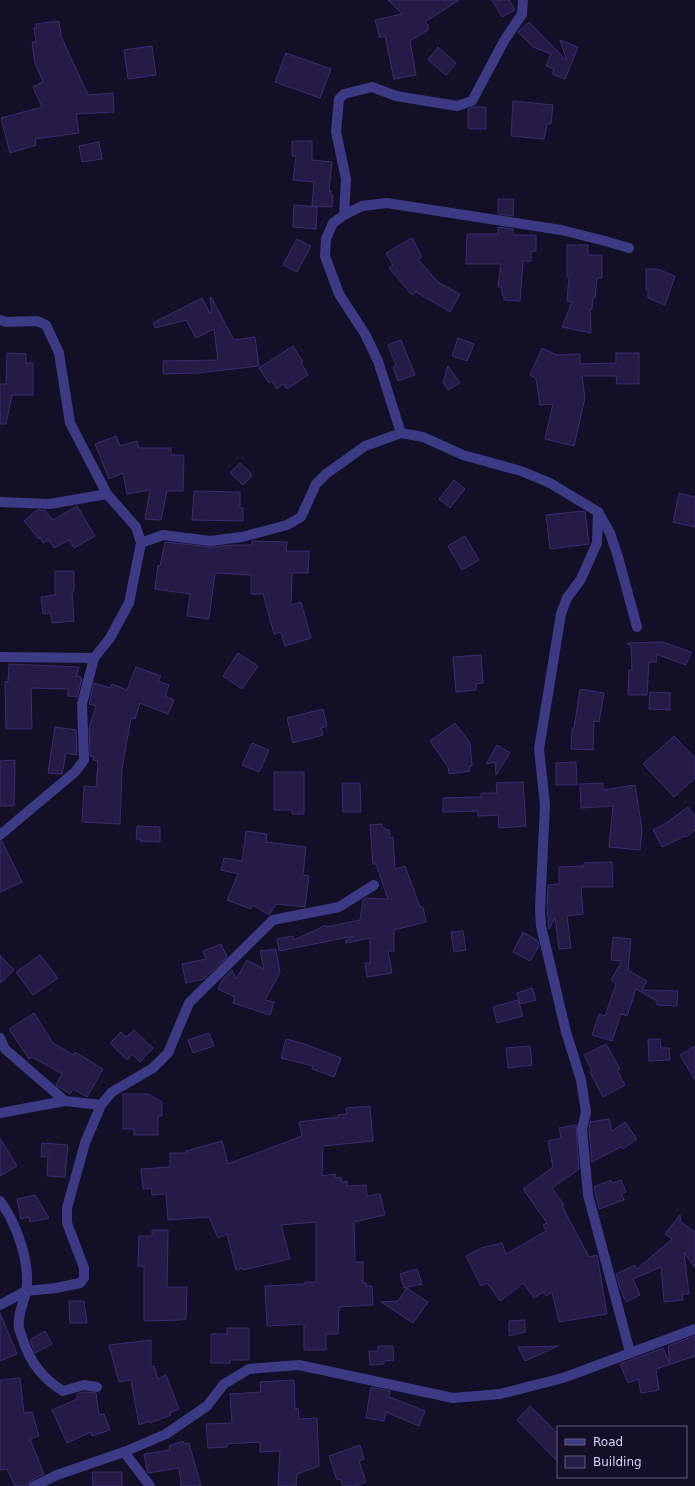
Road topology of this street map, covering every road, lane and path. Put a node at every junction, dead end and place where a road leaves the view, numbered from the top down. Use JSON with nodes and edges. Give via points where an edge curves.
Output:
{"nodes":[{"id":1,"x":523,"y":0,"type":"edge"},
{"id":2,"x":344,"y":215,"type":"junction"},
{"id":3,"x":629,"y":248,"type":"dead end"},
{"id":4,"x":0,"y":320,"type":"edge"},
{"id":5,"x":401,"y":434,"type":"junction"},
{"id":6,"x":107,"y":494,"type":"junction"},
{"id":7,"x":0,"y":502,"type":"edge"},
{"id":8,"x":598,"y":512,"type":"junction"},
{"id":9,"x":141,"y":543,"type":"junction"},
{"id":10,"x":636,"y":627,"type":"dead end"},
{"id":11,"x":0,"y":657,"type":"edge"},
{"id":12,"x":94,"y":658,"type":"junction"},
{"id":13,"x":0,"y":835,"type":"edge"},
{"id":14,"x":374,"y":885,"type":"dead end"},
{"id":15,"x":0,"y":1038,"type":"edge"},
{"id":16,"x":65,"y":1101,"type":"junction"},
{"id":17,"x":101,"y":1106,"type":"junction"},
{"id":18,"x":0,"y":1113,"type":"edge"},
{"id":19,"x":0,"y":1201,"type":"edge"},
{"id":20,"x":26,"y":1291,"type":"junction"},
{"id":21,"x":0,"y":1305,"type":"edge"},
{"id":22,"x":695,"y":1329,"type":"edge"},
{"id":23,"x":630,"y":1352,"type":"junction"},
{"id":24,"x":97,"y":1387,"type":"dead end"},
{"id":25,"x":124,"y":1452,"type":"junction"},
{"id":26,"x":34,"y":1486,"type":"edge"},
{"id":27,"x":150,"y":1486,"type":"edge"}],
"edges":[{"from":1,"to":2,"type":"street","via":[[522,14],[504,41],[472,101],[457,106],[396,96],[372,87],[344,94],[339,99],[336,132],[346,179]]},
{"from":2,"to":3,"type":"street","via":[[362,206],[387,203],[561,230]]},
{"from":2,"to":5,"type":"street","via":[[334,223],[326,239],[325,256],[339,294],[365,334],[378,361]]},
{"from":4,"to":6,"type":"street","via":[[37,321],[46,325],[59,354],[70,423]]},
{"from":5,"to":8,"type":"street","via":[[423,437],[463,455],[528,474],[550,483]]},
{"from":5,"to":9,"type":"street","via":[[366,446],[326,474],[316,484],[301,517],[287,525],[242,537],[210,541],[163,535]]},
{"from":6,"to":7,"type":"street","via":[[50,504]]},
{"from":6,"to":9,"type":"street","via":[[136,527]]},
{"from":8,"to":10,"type":"street","via":[[610,533],[616,551]]},
{"from":8,"to":23,"type":"street","via":[[597,543],[581,579],[567,598],[561,614],[539,749],[545,805],[540,909],[541,926],[566,1032],[581,1080],[586,1112],[582,1129],[588,1195]]},
{"from":9,"to":12,"type":"street","via":[[129,603],[110,638]]},
{"from":11,"to":12,"type":"street"},
{"from":12,"to":13,"type":"street","via":[[82,704],[84,760],[75,772]]},
{"from":14,"to":17,"type":"street","via":[[339,907],[273,920],[190,1004],[168,1053],[153,1068],[112,1092]]},
{"from":15,"to":16,"type":"street","via":[[5,1049]]},
{"from":16,"to":17,"type":"street"},
{"from":16,"to":18,"type":"street"},
{"from":17,"to":20,"type":"street","via":[[85,1143],[67,1208],[67,1223],[84,1268],[84,1278],[80,1283]]},
{"from":19,"to":20,"type":"street","via":[[6,1208],[24,1249]]},
{"from":20,"to":21,"type":"street"},
{"from":20,"to":24,"type":"street","via":[[19,1328],[27,1352],[40,1374],[63,1391],[84,1385]]},
{"from":22,"to":23,"type":"street"},
{"from":23,"to":25,"type":"street","via":[[563,1378],[500,1394],[453,1398],[299,1365],[249,1370],[224,1384],[207,1406],[166,1434]]},
{"from":25,"to":26,"type":"street","via":[[57,1475]]},
{"from":25,"to":27,"type":"street"}]}
